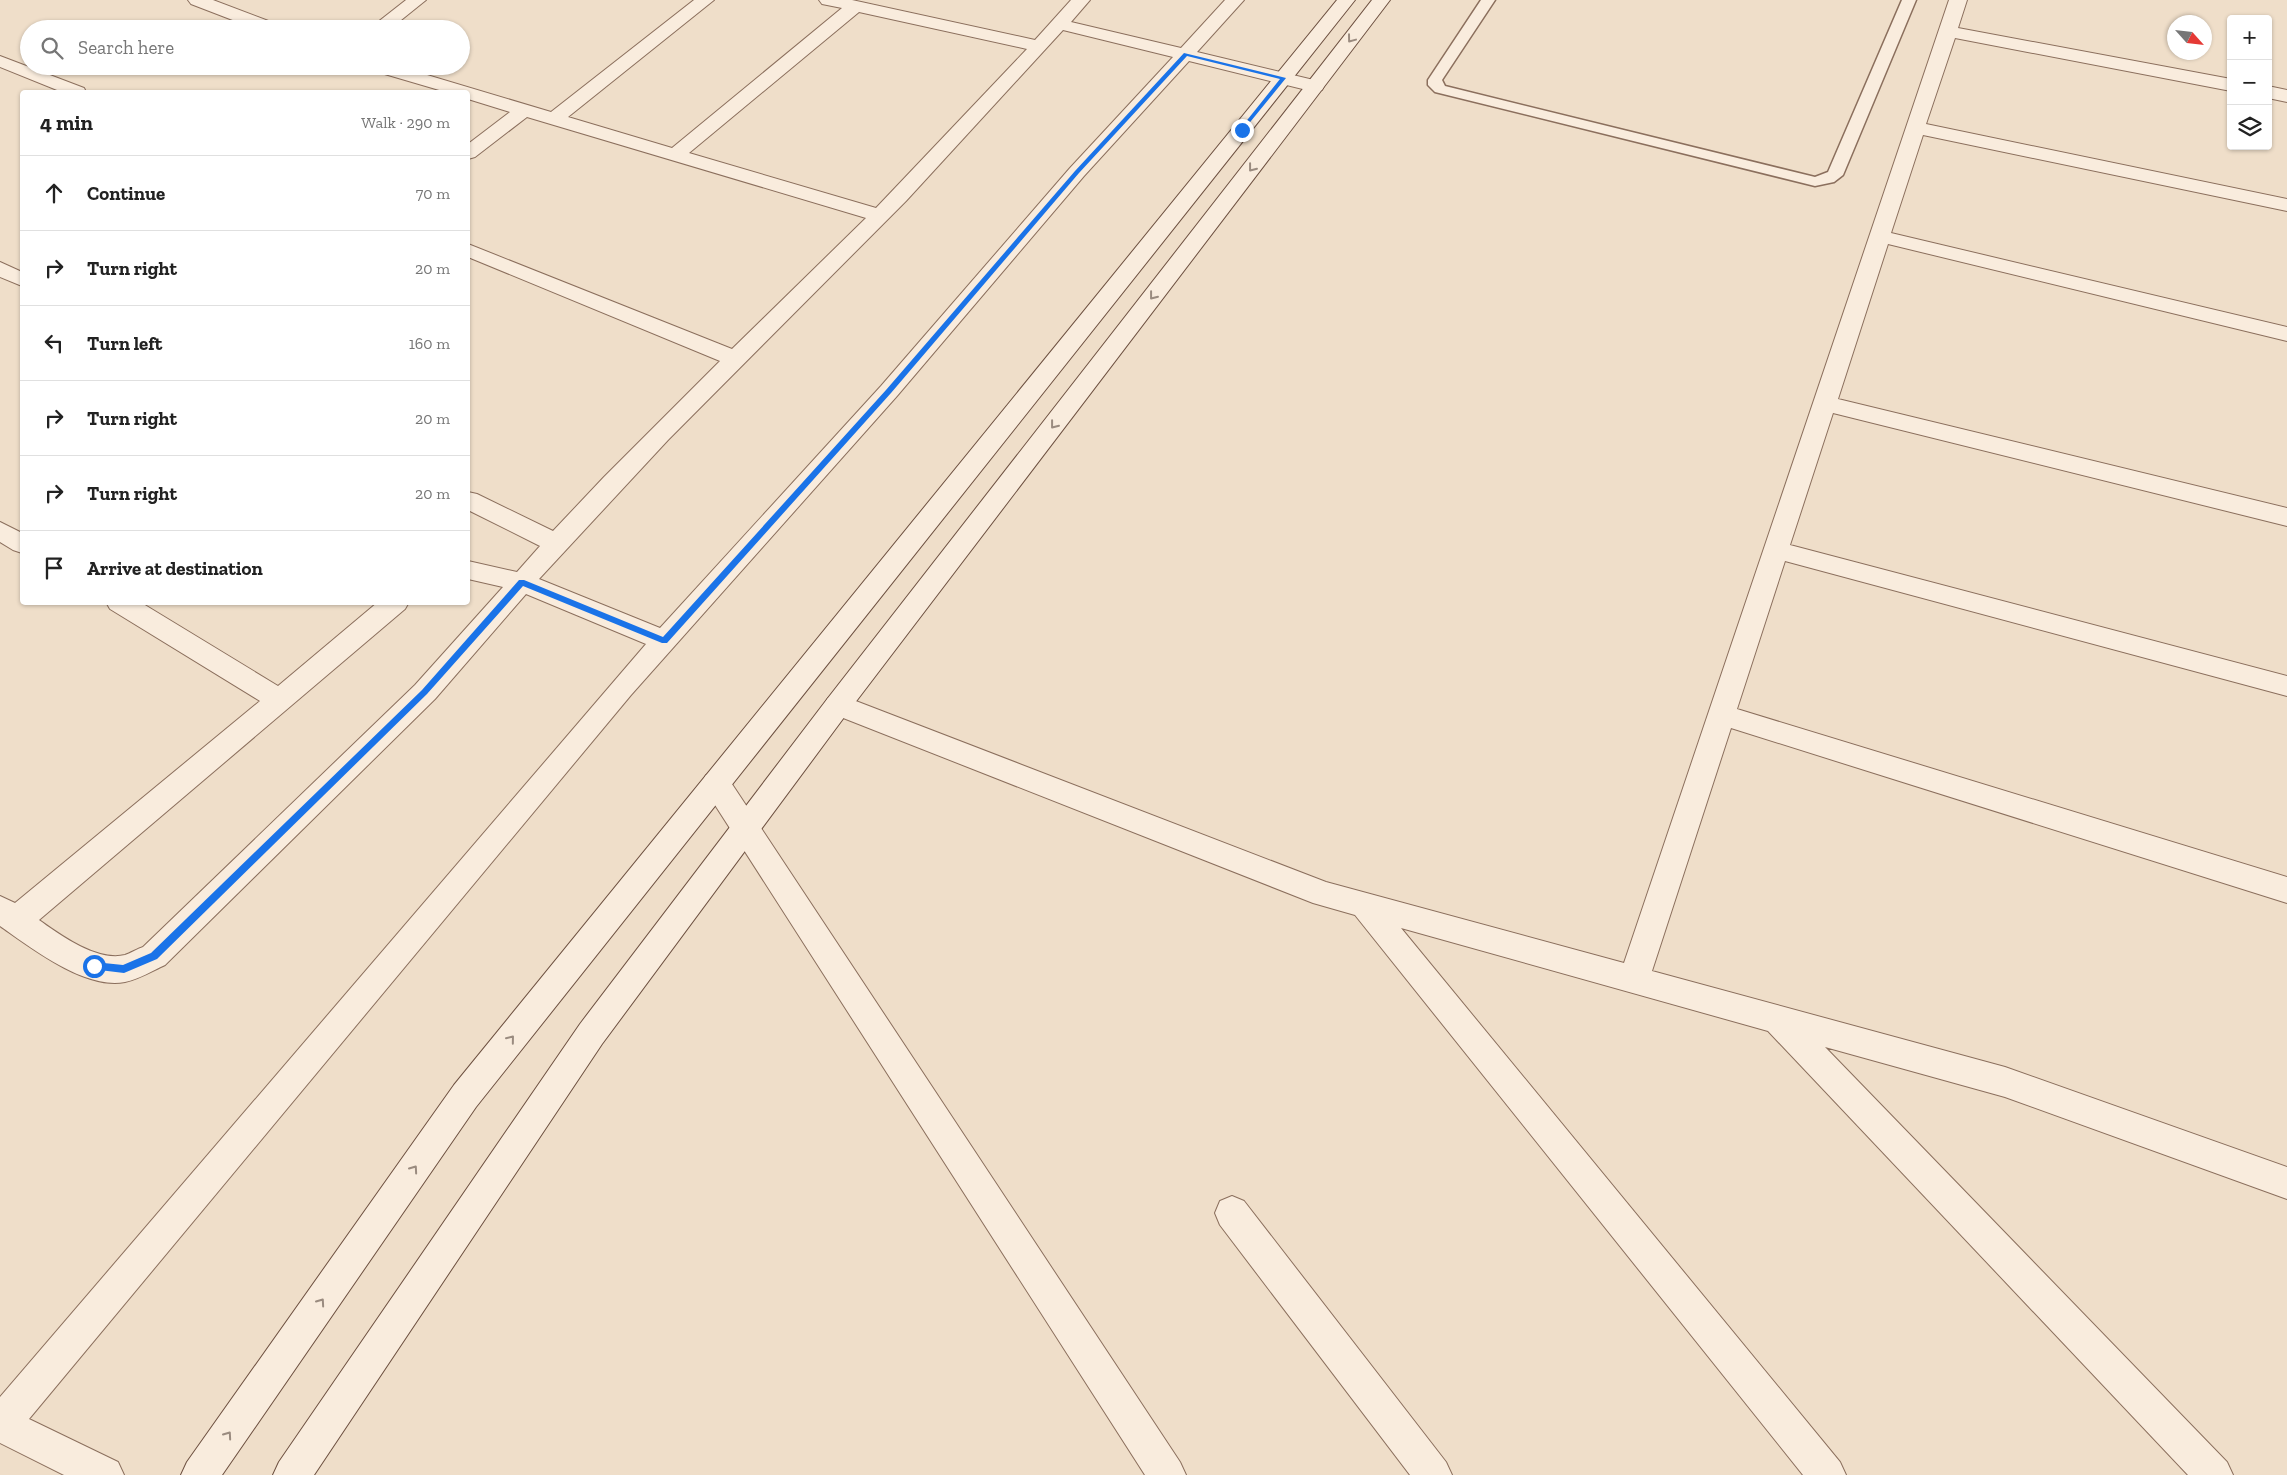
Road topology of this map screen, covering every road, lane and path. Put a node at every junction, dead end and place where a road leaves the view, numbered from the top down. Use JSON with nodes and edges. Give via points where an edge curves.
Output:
{"nodes":[{"id":1,"x":197,"y":0,"type":"edge"},
{"id":2,"x":417,"y":0,"type":"edge"},
{"id":3,"x":705,"y":0,"type":"edge"},
{"id":4,"x":828,"y":0,"type":"edge"},
{"id":5,"x":1081,"y":0,"type":"edge"},
{"id":6,"x":1235,"y":0,"type":"edge"},
{"id":7,"x":1346,"y":0,"type":"edge"},
{"id":8,"x":1381,"y":0,"type":"edge"},
{"id":9,"x":1488,"y":0,"type":"edge"},
{"id":10,"x":1909,"y":0,"type":"edge"},
{"id":11,"x":1958,"y":0,"type":"edge"},
{"id":12,"x":855,"y":6,"type":"junction"},
{"id":13,"x":249,"y":20,"type":"edge"},
{"id":14,"x":390,"y":20,"type":"edge"},
{"id":15,"x":1059,"y":24,"type":"junction"},
{"id":16,"x":1948,"y":31,"type":"junction"},
{"id":17,"x":1039,"y":46,"type":"junction"},
{"id":18,"x":1186,"y":54,"type":"junction"},
{"id":19,"x":0,"y":61,"type":"edge"},
{"id":20,"x":20,"y":69,"type":"edge"},
{"id":21,"x":35,"y":75,"type":"edge"},
{"id":22,"x":407,"y":75,"type":"edge"},
{"id":23,"x":1283,"y":78,"type":"junction"},
{"id":24,"x":2227,"y":84,"type":"edge"},
{"id":25,"x":1315,"y":86,"type":"junction"},
{"id":26,"x":73,"y":90,"type":"edge"},
{"id":27,"x":456,"y":90,"type":"edge"},
{"id":28,"x":2272,"y":93,"type":"edge"},
{"id":29,"x":470,"y":94,"type":"edge"},
{"id":30,"x":2287,"y":96,"type":"edge"},
{"id":31,"x":524,"y":110,"type":"junction"},
{"id":32,"x":554,"y":119,"type":"junction"},
{"id":33,"x":1916,"y":128,"type":"junction"},
{"id":34,"x":470,"y":151,"type":"edge"},
{"id":35,"x":675,"y":155,"type":"junction"},
{"id":36,"x":2287,"y":205,"type":"edge"},
{"id":37,"x":880,"y":216,"type":"junction"},
{"id":38,"x":1880,"y":236,"type":"junction"},
{"id":39,"x":470,"y":251,"type":"edge"},
{"id":40,"x":0,"y":268,"type":"edge"},
{"id":41,"x":20,"y":279,"type":"edge"},
{"id":42,"x":2287,"y":334,"type":"edge"},
{"id":43,"x":736,"y":359,"type":"junction"},
{"id":44,"x":1825,"y":403,"type":"junction"},
{"id":45,"x":470,"y":501,"type":"edge"},
{"id":46,"x":2287,"y":517,"type":"edge"},
{"id":47,"x":0,"y":531,"type":"edge"},
{"id":48,"x":556,"y":542,"type":"junction"},
{"id":49,"x":20,"y":543,"type":"edge"},
{"id":50,"x":1776,"y":550,"type":"junction"},
{"id":51,"x":470,"y":570,"type":"edge"},
{"id":52,"x":522,"y":582,"type":"junction"},
{"id":53,"x":124,"y":605,"type":"edge"},
{"id":54,"x":392,"y":605,"type":"edge"},
{"id":55,"x":665,"y":640,"type":"junction"},
{"id":56,"x":2287,"y":686,"type":"edge"},
{"id":57,"x":280,"y":700,"type":"junction"},
{"id":58,"x":838,"y":705,"type":"junction"},
{"id":59,"x":1722,"y":714,"type":"junction"},
{"id":60,"x":716,"y":783,"type":"junction"},
{"id":61,"x":745,"y":830,"type":"junction"},
{"id":62,"x":2287,"y":890,"type":"edge"},
{"id":63,"x":1364,"y":905,"type":"junction"},
{"id":64,"x":8,"y":914,"type":"edge"},
{"id":65,"x":1634,"y":980,"type":"junction"},
{"id":66,"x":1778,"y":1020,"type":"junction"},
{"id":67,"x":2287,"y":1183,"type":"edge"},
{"id":68,"x":1232,"y":1213,"type":"dead end"},
{"id":69,"x":0,"y":1424,"type":"edge"},
{"id":70,"x":105,"y":1475,"type":"edge"},
{"id":71,"x":200,"y":1475,"type":"edge"},
{"id":72,"x":292,"y":1475,"type":"edge"},
{"id":73,"x":1167,"y":1475,"type":"edge"},
{"id":74,"x":1433,"y":1475,"type":"edge"},
{"id":75,"x":1827,"y":1475,"type":"edge"},
{"id":76,"x":2214,"y":1475,"type":"edge"}],
"edges":[{"from":1,"to":13,"type":"street"},
{"from":2,"to":14,"type":"street"},
{"from":3,"to":32,"type":"street"},
{"from":4,"to":12,"type":"street"},
{"from":5,"to":15,"type":"street"},
{"from":6,"to":18,"type":"street"},
{"from":7,"to":23,"type":"street"},
{"from":8,"to":25,"type":"street","one_way":true},
{"from":9,"to":10,"type":"lane","via":[[1435,80],[1440,89],[1818,182],[1835,175]]},
{"from":11,"to":16,"type":"street"},
{"from":12,"to":17,"type":"street"},
{"from":12,"to":35,"type":"street"},
{"from":15,"to":17,"type":"street"},
{"from":15,"to":18,"type":"street"},
{"from":16,"to":24,"type":"street"},
{"from":16,"to":33,"type":"street"},
{"from":17,"to":37,"type":"street"},
{"from":18,"to":23,"type":"street"},
{"from":18,"to":55,"type":"street","via":[[1077,172],[888,391]]},
{"from":19,"to":20,"type":"street"},
{"from":21,"to":26,"type":"street"},
{"from":22,"to":27,"type":"street"},
{"from":23,"to":25,"type":"street"},
{"from":23,"to":60,"type":"street"},
{"from":25,"to":58,"type":"street","one_way":true},
{"from":28,"to":30,"type":"street"},
{"from":29,"to":31,"type":"street"},
{"from":31,"to":32,"type":"street"},
{"from":31,"to":34,"type":"street"},
{"from":32,"to":35,"type":"street"},
{"from":33,"to":36,"type":"street"},
{"from":33,"to":38,"type":"street"},
{"from":35,"to":37,"type":"street"},
{"from":37,"to":43,"type":"street"},
{"from":38,"to":42,"type":"street"},
{"from":38,"to":44,"type":"street"},
{"from":39,"to":43,"type":"street"},
{"from":40,"to":41,"type":"street"},
{"from":43,"to":48,"type":"street"},
{"from":44,"to":46,"type":"street"},
{"from":44,"to":50,"type":"street"},
{"from":45,"to":48,"type":"street"},
{"from":47,"to":49,"type":"street"},
{"from":48,"to":52,"type":"street"},
{"from":50,"to":56,"type":"street"},
{"from":50,"to":59,"type":"street"},
{"from":51,"to":52,"type":"street"},
{"from":52,"to":55,"type":"street"},
{"from":52,"to":64,"type":"street","via":[[425,692],[154,956],[124,969],[94,966],[72,958]]},
{"from":53,"to":57,"type":"street"},
{"from":54,"to":57,"type":"street"},
{"from":55,"to":69,"type":"street"},
{"from":57,"to":64,"type":"street"},
{"from":58,"to":61,"type":"street"},
{"from":58,"to":63,"type":"street","via":[[1323,894]]},
{"from":59,"to":62,"type":"street"},
{"from":59,"to":65,"type":"street"},
{"from":60,"to":61,"type":"street"},
{"from":71,"to":60,"type":"street","one_way":true,"via":[[465,1096]]},
{"from":61,"to":72,"type":"street","via":[[591,1034]]},
{"from":61,"to":73,"type":"street"},
{"from":63,"to":65,"type":"street"},
{"from":63,"to":75,"type":"street"},
{"from":65,"to":66,"type":"street"},
{"from":66,"to":67,"type":"street","via":[[2005,1082]]},
{"from":66,"to":76,"type":"street"},
{"from":68,"to":74,"type":"street"},
{"from":69,"to":70,"type":"street"}]}
